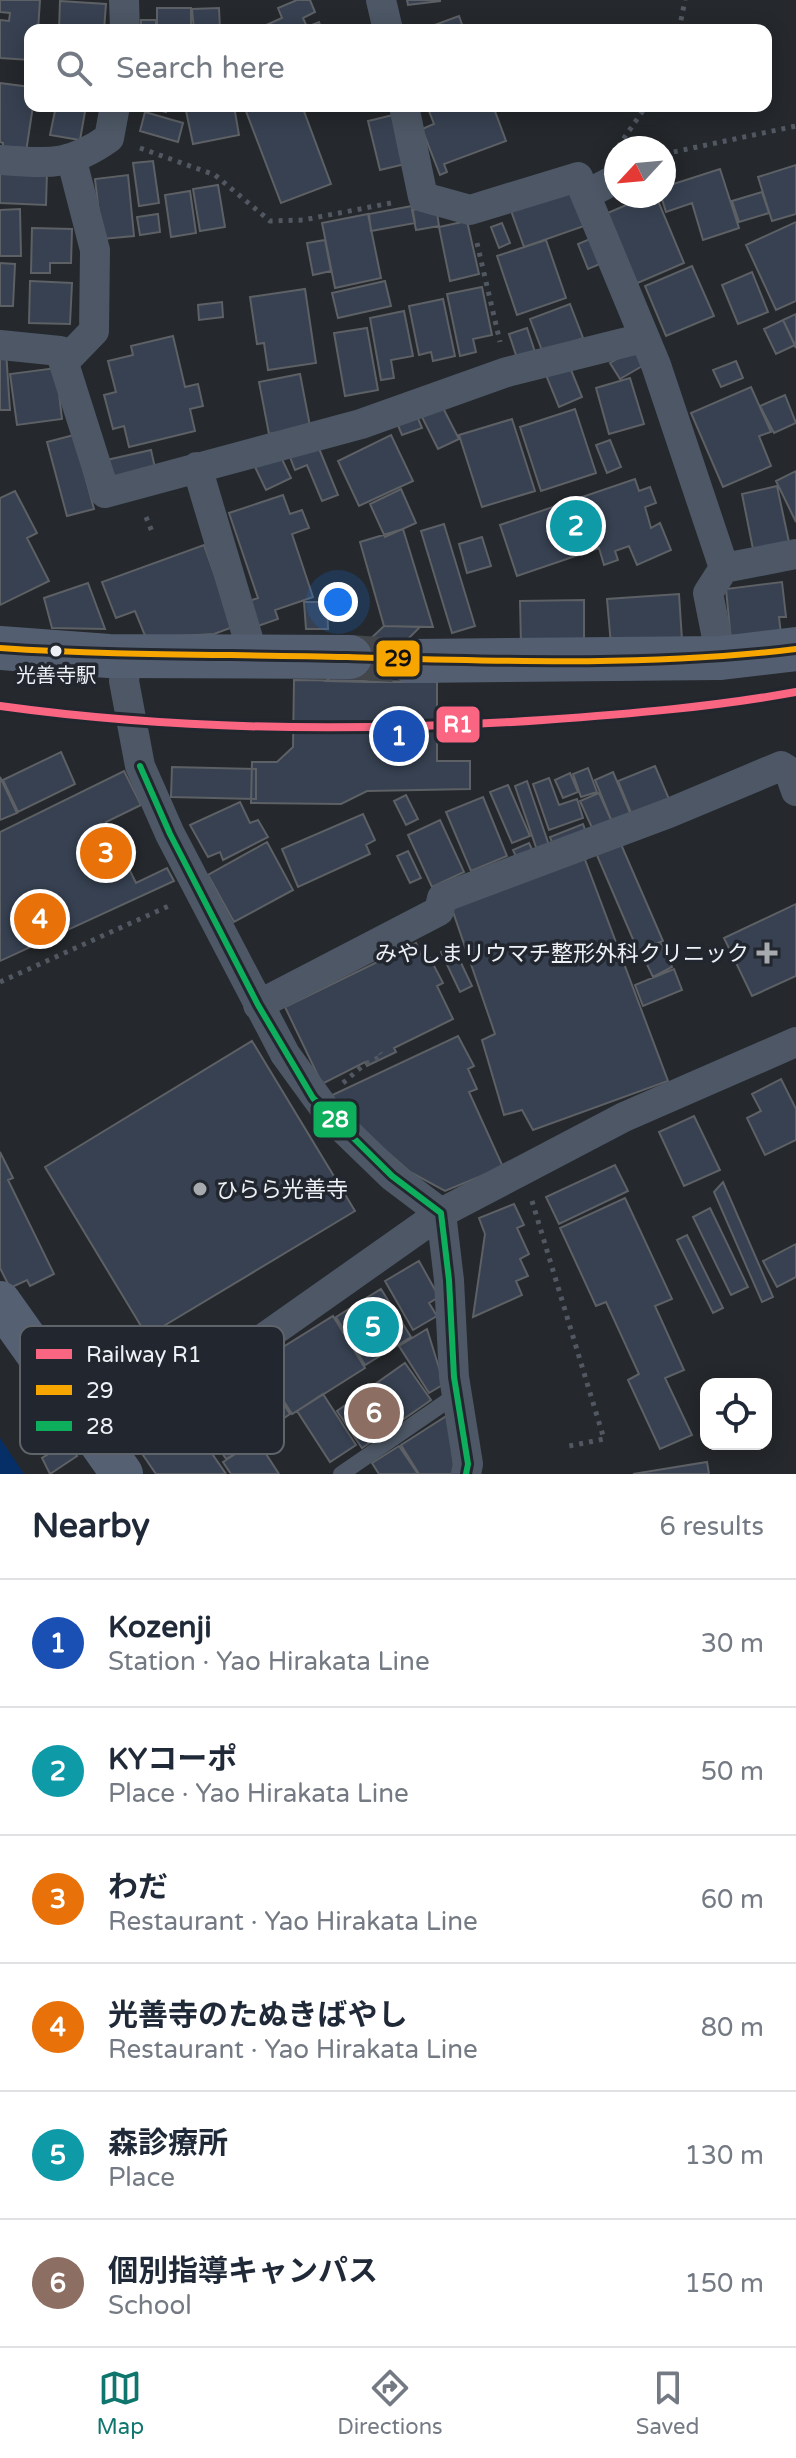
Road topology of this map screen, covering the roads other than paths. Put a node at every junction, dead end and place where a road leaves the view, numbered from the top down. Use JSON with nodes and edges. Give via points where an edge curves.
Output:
{"nodes":[{"id":1,"x":124,"y":0,"type":"edge"},
{"id":2,"x":381,"y":0,"type":"edge"},
{"id":3,"x":125,"y":24,"type":"edge"},
{"id":4,"x":387,"y":24,"type":"edge"},
{"id":5,"x":114,"y":112,"type":"edge"},
{"id":6,"x":405,"y":112,"type":"edge"},
{"id":7,"x":0,"y":160,"type":"edge"},
{"id":8,"x":72,"y":161,"type":"junction"},
{"id":9,"x":604,"y":185,"type":"edge"},
{"id":10,"x":587,"y":194,"type":"junction"},
{"id":11,"x":643,"y":338,"type":"junction"},
{"id":12,"x":0,"y":345,"type":"edge"},
{"id":13,"x":64,"y":362,"type":"junction"},
{"id":14,"x":197,"y":467,"type":"junction"},
{"id":15,"x":796,"y":554,"type":"edge"},
{"id":16,"x":724,"y":568,"type":"junction"},
{"id":17,"x":0,"y":648,"type":"edge"},
{"id":18,"x":796,"y":649,"type":"edge"},
{"id":19,"x":253,"y":655,"type":"junction"},
{"id":20,"x":127,"y":656,"type":"junction"},
{"id":21,"x":350,"y":657,"type":"tunnel mouth"},
{"id":22,"x":721,"y":658,"type":"junction"},
{"id":23,"x":410,"y":661,"type":"tunnel mouth"},
{"id":24,"x":793,"y":781,"type":"edge"},
{"id":25,"x":258,"y":1005,"type":"junction"},
{"id":26,"x":796,"y":1042,"type":"edge"},
{"id":27,"x":441,"y":1213,"type":"junction"},
{"id":28,"x":0,"y":1302,"type":"edge"},
{"id":29,"x":20,"y":1330,"type":"edge"},
{"id":30,"x":284,"y":1333,"type":"edge"},
{"id":31,"x":456,"y":1395,"type":"junction"},
{"id":32,"x":341,"y":1474,"type":"edge"},
{"id":33,"x":466,"y":1474,"type":"edge"}],
"edges":[{"from":1,"to":3,"type":"street"},
{"from":2,"to":4,"type":"street"},
{"from":5,"to":8,"type":"street","via":[[109,138]]},
{"from":6,"to":10,"type":"street","via":[[423,197],[470,210],[578,177]]},
{"from":7,"to":8,"type":"street"},
{"from":8,"to":13,"type":"street","via":[[95,250],[94,331]]},
{"from":9,"to":10,"type":"street"},
{"from":10,"to":11,"type":"street"},
{"from":11,"to":14,"type":"street","via":[[507,372],[361,424]]},
{"from":11,"to":16,"type":"street"},
{"from":12,"to":13,"type":"street","via":[[60,351]]},
{"from":13,"to":14,"type":"street","via":[[105,493]]},
{"from":14,"to":19,"type":"street"},
{"from":15,"to":16,"type":"street"},
{"from":16,"to":22,"type":"street","via":[[708,593]]},
{"from":17,"to":20,"type":"main road"},
{"from":18,"to":22,"type":"main road"},
{"from":19,"to":20,"type":"main road"},
{"from":19,"to":21,"type":"main road"},
{"from":20,"to":25,"type":"street","via":[[124,681],[140,766]]},
{"from":22,"to":23,"type":"main road"},
{"from":24,"to":25,"type":"street","via":[[781,766],[442,898],[439,911]]},
{"from":25,"to":27,"type":"street","via":[[313,1098],[392,1176]]},
{"from":26,"to":27,"type":"street","via":[[624,1117]]},
{"from":27,"to":30,"type":"street"},
{"from":27,"to":31,"type":"street"},
{"from":28,"to":29,"type":"street"},
{"from":31,"to":32,"type":"lane"},
{"from":31,"to":33,"type":"street"}]}
